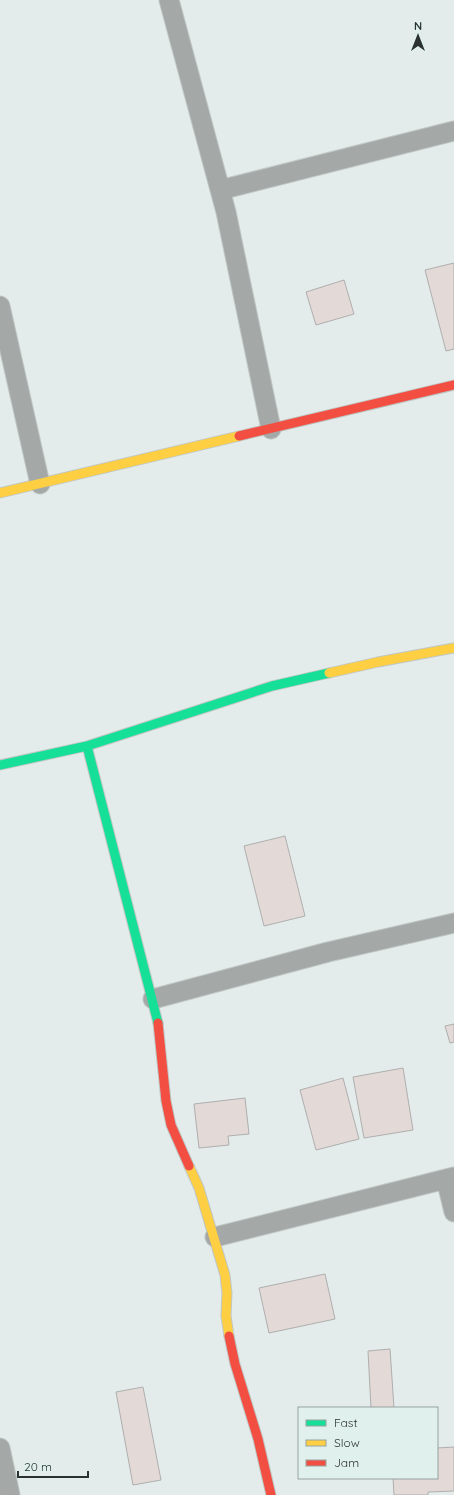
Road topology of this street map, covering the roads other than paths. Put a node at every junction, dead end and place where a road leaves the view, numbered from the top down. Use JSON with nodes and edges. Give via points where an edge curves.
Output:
{"nodes":[{"id":1,"x":169,"y":0,"type":"edge"},
{"id":2,"x":454,"y":131,"type":"edge"},
{"id":3,"x":220,"y":190,"type":"junction"},
{"id":4,"x":0,"y":306,"type":"edge"},
{"id":5,"x":454,"y":385,"type":"edge"},
{"id":6,"x":271,"y":429,"type":"junction"},
{"id":7,"x":40,"y":484,"type":"junction"},
{"id":8,"x":0,"y":493,"type":"edge"},
{"id":9,"x":454,"y":648,"type":"edge"},
{"id":10,"x":87,"y":746,"type":"junction"},
{"id":11,"x":0,"y":765,"type":"edge"},
{"id":12,"x":454,"y":923,"type":"edge"},
{"id":13,"x":153,"y":999,"type":"junction"},
{"id":14,"x":450,"y":1178,"type":"edge"},
{"id":15,"x":454,"y":1212,"type":"edge"},
{"id":16,"x":215,"y":1237,"type":"junction"},
{"id":17,"x":0,"y":1448,"type":"edge"},
{"id":18,"x":10,"y":1495,"type":"edge"},
{"id":19,"x":271,"y":1495,"type":"edge"}],
"edges":[{"from":1,"to":3,"type":"street"},
{"from":2,"to":3,"type":"street"},
{"from":3,"to":6,"type":"street"},
{"from":4,"to":7,"type":"street"},
{"from":5,"to":6,"type":"street"},
{"from":6,"to":7,"type":"street"},
{"from":7,"to":8,"type":"street"},
{"from":9,"to":10,"type":"street","via":[[272,686]]},
{"from":10,"to":11,"type":"street"},
{"from":10,"to":13,"type":"street"},
{"from":12,"to":13,"type":"street","via":[[328,952]]},
{"from":13,"to":16,"type":"street","via":[[159,1026],[166,1101],[171,1125],[200,1188]]},
{"from":14,"to":15,"type":"street"},
{"from":14,"to":16,"type":"street"},
{"from":16,"to":19,"type":"street","via":[[225,1275],[226,1316],[235,1364],[258,1439]]},
{"from":17,"to":18,"type":"street"}]}
